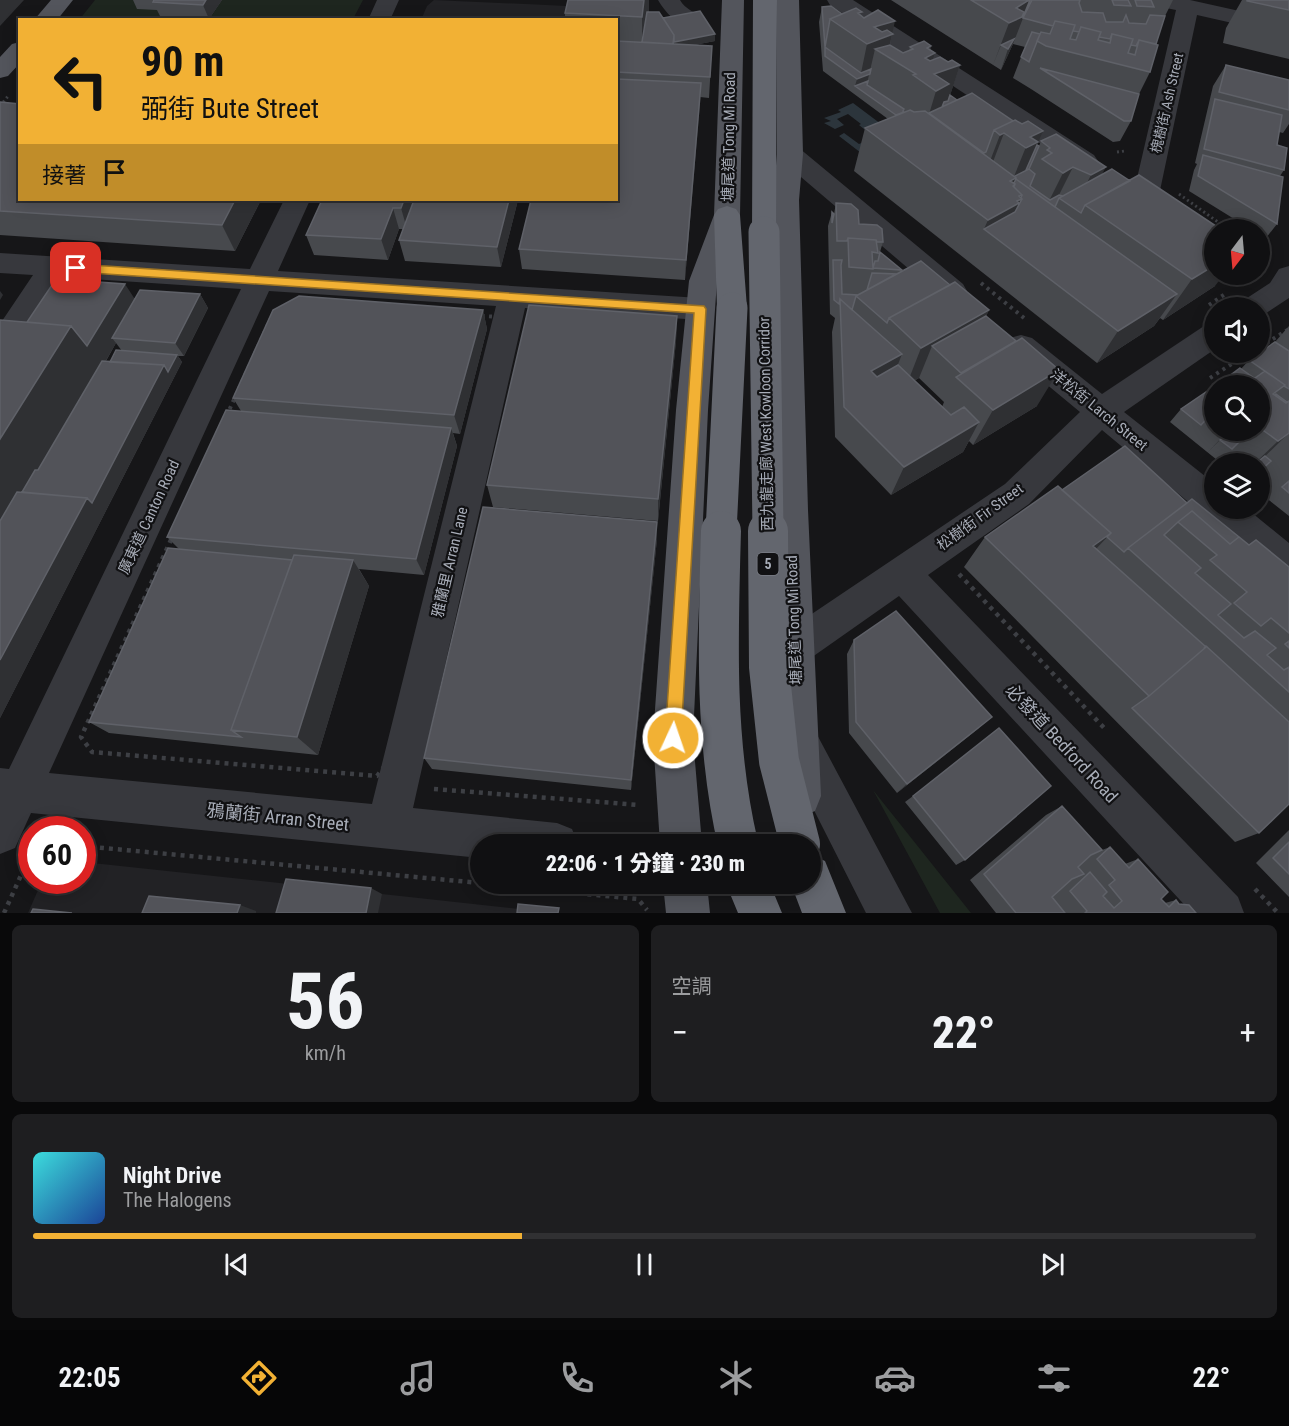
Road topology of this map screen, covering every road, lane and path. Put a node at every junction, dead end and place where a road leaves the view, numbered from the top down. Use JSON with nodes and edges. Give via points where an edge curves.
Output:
{"nodes":[{"id":1,"x":62,"y":0,"type":"edge"},
{"id":2,"x":388,"y":0,"type":"edge"},
{"id":3,"x":733,"y":0,"type":"edge"},
{"id":4,"x":765,"y":0,"type":"edge"},
{"id":5,"x":788,"y":0,"type":"edge"},
{"id":6,"x":838,"y":0,"type":"edge"},
{"id":7,"x":1159,"y":0,"type":"edge"},
{"id":8,"x":1188,"y":6,"type":"junction"},
{"id":9,"x":47,"y":18,"type":"edge"},
{"id":10,"x":380,"y":18,"type":"edge"},
{"id":11,"x":1289,"y":29,"type":"edge"},
{"id":12,"x":18,"y":51,"type":"edge"},
{"id":13,"x":0,"y":71,"type":"edge"},
{"id":14,"x":790,"y":154,"type":"junction"},
{"id":15,"x":1105,"y":174,"type":"edge"},
{"id":16,"x":1176,"y":186,"type":"dead end"},
{"id":17,"x":1145,"y":200,"type":"edge"},
{"id":18,"x":297,"y":201,"type":"edge"},
{"id":19,"x":727,"y":215,"type":"joint"},
{"id":20,"x":1212,"y":219,"type":"edge"},
{"id":21,"x":0,"y":263,"type":"edge"},
{"id":22,"x":54,"y":266,"type":"junction"},
{"id":23,"x":260,"y":280,"type":"junction"},
{"id":24,"x":1279,"y":284,"type":"edge"},
{"id":25,"x":513,"y":297,"type":"junction"},
{"id":26,"x":1265,"y":297,"type":"edge"},
{"id":27,"x":971,"y":305,"type":"edge"},
{"id":28,"x":716,"y":309,"type":"junction"},
{"id":29,"x":999,"y":328,"type":"edge"},
{"id":30,"x":1289,"y":329,"type":"edge"},
{"id":31,"x":1204,"y":341,"type":"edge"},
{"id":32,"x":1270,"y":341,"type":"edge"},
{"id":33,"x":0,"y":348,"type":"edge"},
{"id":34,"x":1233,"y":363,"type":"edge"},
{"id":35,"x":1203,"y":382,"type":"dead end"},
{"id":36,"x":1101,"y":411,"type":"junction"},
{"id":37,"x":1204,"y":495,"type":"edge"},
{"id":38,"x":1234,"y":519,"type":"edge"},
{"id":39,"x":1289,"y":564,"type":"edge"},
{"id":40,"x":902,"y":573,"type":"junction"},
{"id":41,"x":795,"y":647,"type":"junction"},
{"id":42,"x":81,"y":736,"type":"joint"},
{"id":43,"x":797,"y":739,"type":"junction"},
{"id":44,"x":422,"y":788,"type":"dead end"},
{"id":45,"x":10,"y":790,"type":"edge"},
{"id":46,"x":645,"y":806,"type":"dead end"},
{"id":47,"x":387,"y":828,"type":"junction"},
{"id":48,"x":0,"y":833,"type":"edge"},
{"id":49,"x":680,"y":834,"type":"edge"},
{"id":50,"x":736,"y":834,"type":"edge"},
{"id":51,"x":798,"y":834,"type":"edge"},
{"id":52,"x":801,"y":834,"type":"edge"},
{"id":53,"x":470,"y":836,"type":"edge"},
{"id":54,"x":96,"y":847,"type":"edge"},
{"id":55,"x":18,"y":881,"type":"edge"},
{"id":56,"x":470,"y":883,"type":"edge"},
{"id":57,"x":585,"y":894,"type":"edge"},
{"id":58,"x":686,"y":894,"type":"edge"},
{"id":59,"x":752,"y":894,"type":"edge"},
{"id":60,"x":804,"y":894,"type":"edge"},
{"id":61,"x":817,"y":894,"type":"edge"},
{"id":62,"x":4,"y":913,"type":"edge"},
{"id":63,"x":650,"y":913,"type":"edge"},
{"id":64,"x":688,"y":913,"type":"edge"},
{"id":65,"x":760,"y":913,"type":"edge"},
{"id":66,"x":805,"y":913,"type":"edge"},
{"id":67,"x":824,"y":913,"type":"edge"},
{"id":68,"x":890,"y":913,"type":"edge"},
{"id":69,"x":1222,"y":913,"type":"edge"}],
"edges":[{"from":1,"to":9,"type":"main road"},
{"from":2,"to":10,"type":"street"},
{"from":3,"to":19,"type":"main road","name":"塘尾道 Tong Mi Road","via":[[720,53]]},
{"from":4,"to":51,"type":"highway","name":"西九龍走廊 West Kowloon Corridor","number":"5","bridge":true,"via":[[769,667],[779,761]]},
{"from":5,"to":14,"type":"main road","name":"塘尾道 Tong Mi Road"},
{"from":6,"to":15,"type":"street"},
{"from":7,"to":8,"type":"street"},
{"from":8,"to":11,"type":"street"},
{"from":8,"to":17,"type":"street","name":"槐樹街 Ash Street"},
{"from":12,"to":13,"type":"main road"},
{"from":14,"to":27,"type":"street"},
{"from":14,"to":41,"type":"main road","name":"塘尾道 Tong Mi Road","via":[[786,200]]},
{"from":16,"to":20,"type":"path","via":[[1179,197]]},
{"from":18,"to":23,"type":"street","name":"廣東道 Canton Road"},
{"from":19,"to":28,"type":"highway"},
{"from":21,"to":22,"type":"street"},
{"from":22,"to":23,"type":"street"},
{"from":22,"to":33,"type":"street"},
{"from":23,"to":25,"type":"street"},
{"from":23,"to":45,"type":"street","name":"廣東道 Canton Road"},
{"from":24,"to":26,"type":"street"},
{"from":25,"to":28,"type":"street"},
{"from":25,"to":47,"type":"street","name":"雅蘭里 Arran Lane"},
{"from":28,"to":49,"type":"main road","via":[[673,738]]},
{"from":28,"to":50,"type":"highway","bridge":true,"via":[[720,531],[717,697],[721,758]]},
{"from":29,"to":36,"type":"street","name":"洋松街 Larch Street"},
{"from":30,"to":32,"type":"path"},
{"from":31,"to":36,"type":"street","name":"松樹街 Fir Street"},
{"from":34,"to":35,"type":"path"},
{"from":36,"to":37,"type":"street","name":"洋松街 Larch Street"},
{"from":36,"to":40,"type":"street","name":"松樹街 Fir Street","via":[[1017,494]]},
{"from":38,"to":39,"type":"street"},
{"from":40,"to":41,"type":"street","name":"松樹街 Fir Street"},
{"from":40,"to":69,"type":"street","name":"必發道 Bedford Road"},
{"from":41,"to":43,"type":"main road","name":"塘尾道 Tong Mi Road"},
{"from":42,"to":42,"type":"path","via":[[92,752],[377,776],[387,763],[498,317],[298,303],[270,320]]},
{"from":43,"to":52,"type":"main road","name":"塘尾道 Tong Mi Road"},
{"from":43,"to":68,"type":"street"},
{"from":44,"to":46,"type":"path"},
{"from":45,"to":47,"type":"street","name":"鴉蘭街 Arran Street"},
{"from":45,"to":48,"type":"street","name":"廣東道 Canton Road"},
{"from":47,"to":53,"type":"street","name":"鴉蘭街 Arran Street"},
{"from":54,"to":56,"type":"path"},
{"from":55,"to":62,"type":"path"},
{"from":57,"to":63,"type":"path","via":[[638,899]]},
{"from":58,"to":64,"type":"main road"},
{"from":59,"to":65,"type":"highway"},
{"from":60,"to":66,"type":"main road"},
{"from":61,"to":67,"type":"highway"}]}
